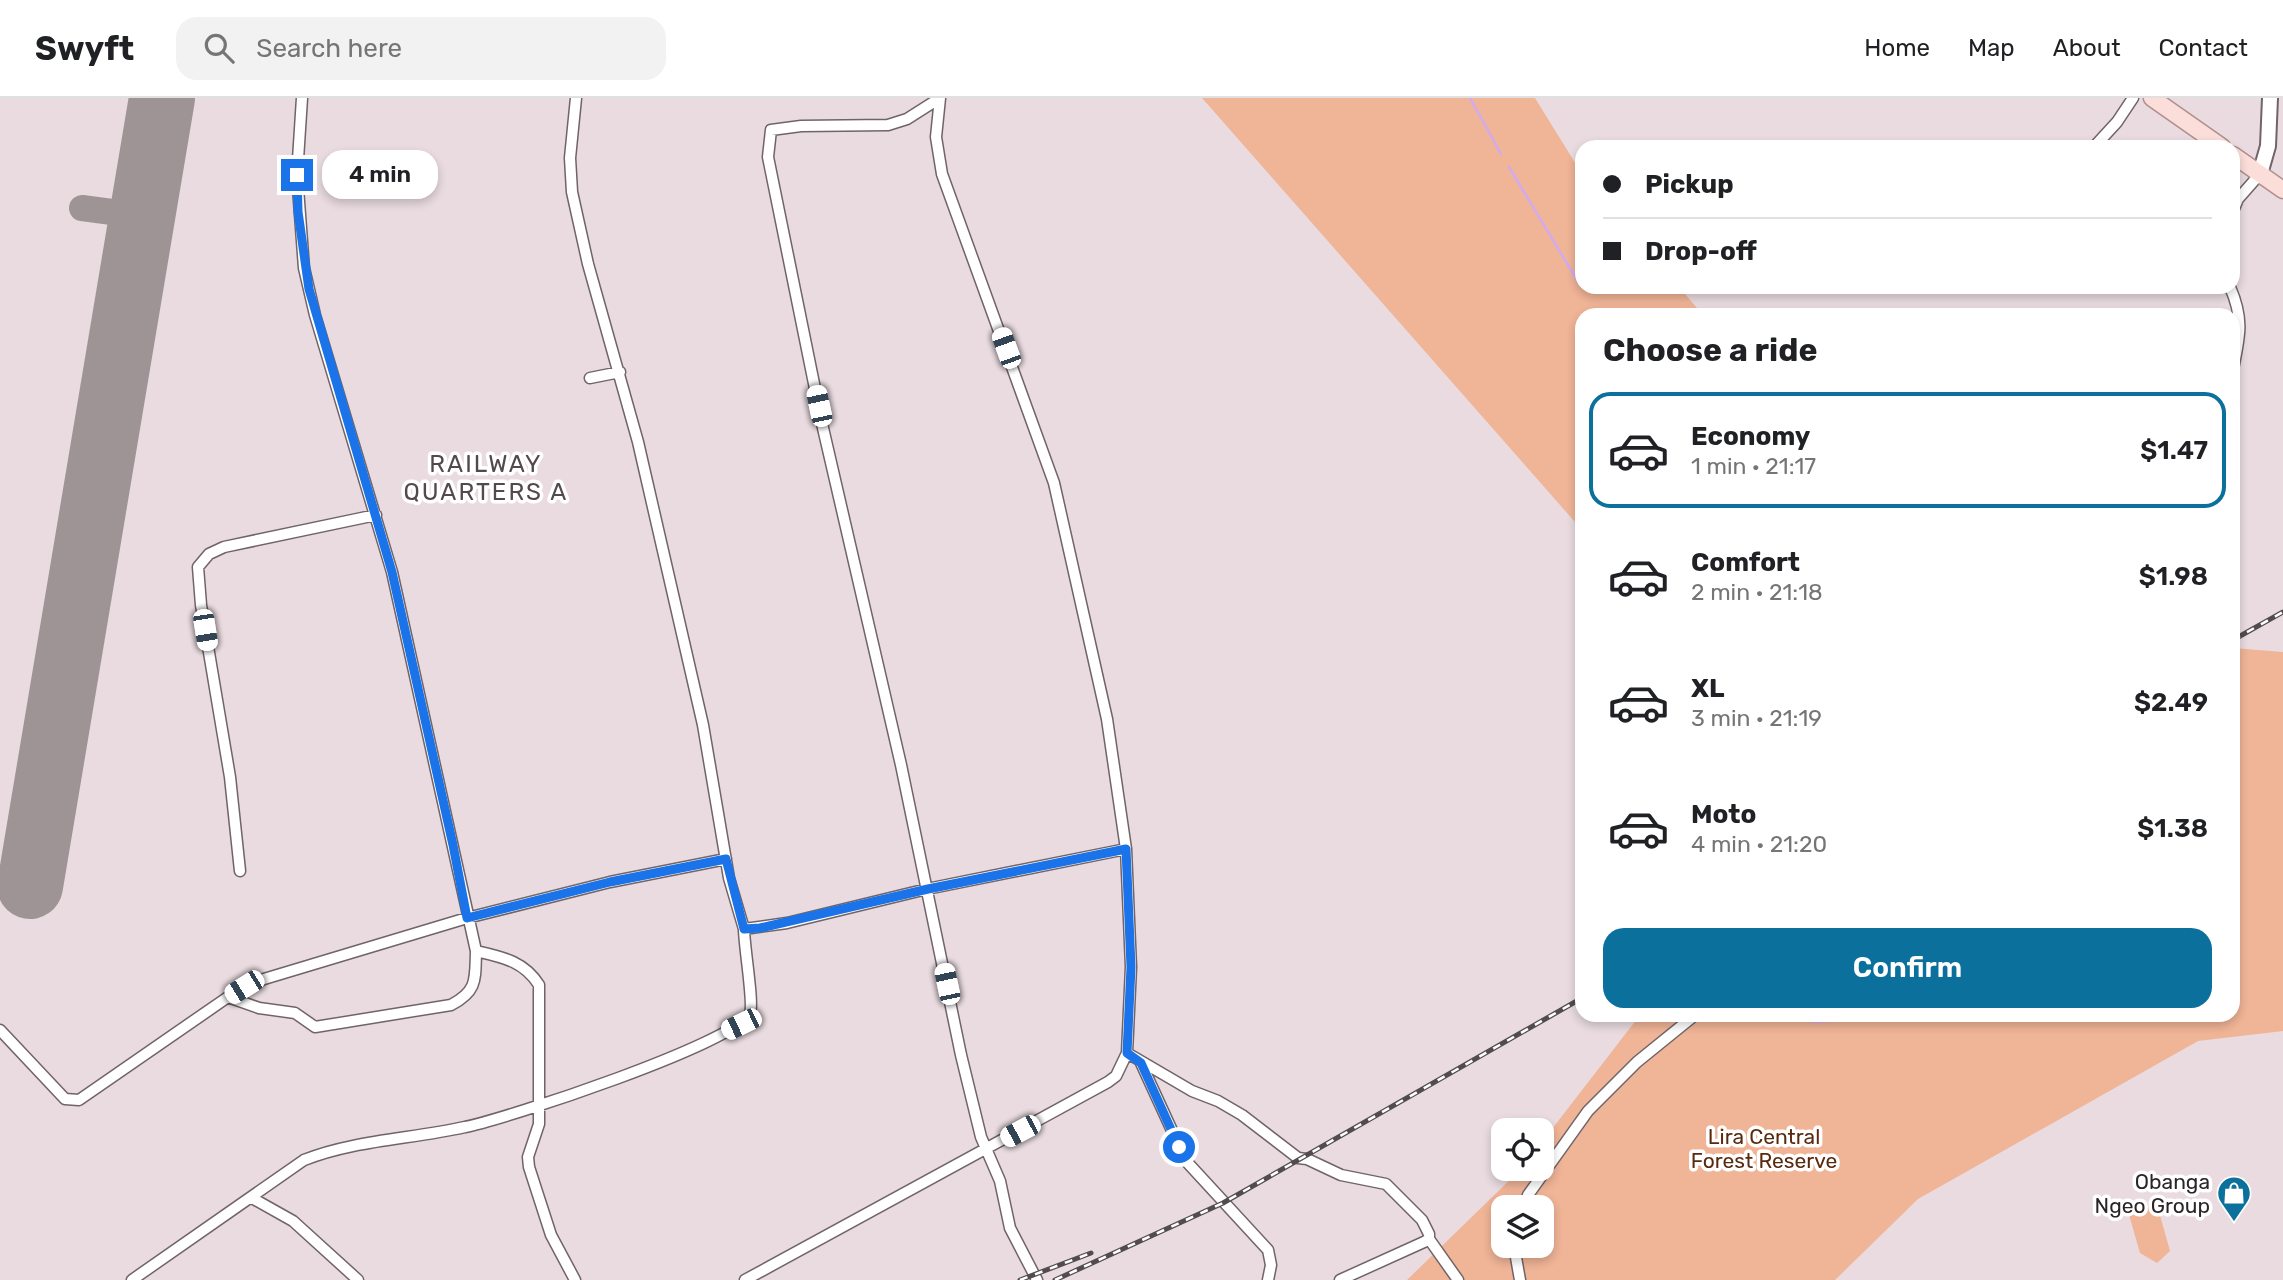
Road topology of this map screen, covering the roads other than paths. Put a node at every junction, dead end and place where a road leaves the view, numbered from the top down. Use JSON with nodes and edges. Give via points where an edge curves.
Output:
{"nodes":[{"id":1,"x":302,"y":98,"type":"edge"},
{"id":2,"x":576,"y":98,"type":"edge"},
{"id":3,"x":940,"y":98,"type":"edge"},
{"id":4,"x":2133,"y":98,"type":"edge"},
{"id":5,"x":2152,"y":98,"type":"edge"},
{"id":6,"x":2270,"y":98,"type":"edge"},
{"id":7,"x":2100,"y":140,"type":"edge"},
{"id":8,"x":2212,"y":140,"type":"edge"},
{"id":9,"x":2240,"y":160,"type":"edge"},
{"id":10,"x":2260,"y":174,"type":"junction"},
{"id":11,"x":2283,"y":190,"type":"edge"},
{"id":12,"x":2240,"y":198,"type":"edge"},
{"id":13,"x":620,"y":372,"type":"junction"},
{"id":14,"x":590,"y":378,"type":"dead end"},
{"id":15,"x":376,"y":515,"type":"junction"},
{"id":16,"x":1126,"y":849,"type":"junction"},
{"id":17,"x":726,"y":859,"type":"junction"},
{"id":18,"x":240,"y":871,"type":"dead end"},
{"id":19,"x":928,"y":889,"type":"junction"},
{"id":20,"x":467,"y":918,"type":"junction"},
{"id":21,"x":744,"y":929,"type":"junction"},
{"id":22,"x":476,"y":951,"type":"junction"},
{"id":23,"x":228,"y":998,"type":"junction"},
{"id":24,"x":1686,"y":1022,"type":"edge"},
{"id":25,"x":0,"y":1030,"type":"edge"},
{"id":26,"x":1127,"y":1053,"type":"junction"},
{"id":27,"x":1141,"y":1063,"type":"junction"},
{"id":28,"x":537,"y":1106,"type":"junction"},
{"id":29,"x":986,"y":1149,"type":"junction"},
{"id":30,"x":1528,"y":1195,"type":"edge"},
{"id":31,"x":252,"y":1198,"type":"junction"},
{"id":32,"x":1429,"y":1239,"type":"junction"},
{"id":33,"x":1516,"y":1258,"type":"edge"},
{"id":34,"x":132,"y":1280,"type":"edge"},
{"id":35,"x":358,"y":1280,"type":"edge"},
{"id":36,"x":575,"y":1280,"type":"edge"},
{"id":37,"x":746,"y":1280,"type":"edge"},
{"id":38,"x":1037,"y":1280,"type":"edge"},
{"id":39,"x":1268,"y":1280,"type":"edge"},
{"id":40,"x":1340,"y":1280,"type":"edge"},
{"id":41,"x":1458,"y":1280,"type":"edge"},
{"id":42,"x":1520,"y":1280,"type":"edge"}],
"edges":[{"from":1,"to":15,"type":"street","via":[[297,175],[304,268]]},
{"from":2,"to":13,"type":"street","via":[[572,192]]},
{"from":3,"to":16,"type":"street","via":[[936,137],[947,194],[1034,421],[1062,510],[1107,719]]},
{"from":3,"to":19,"type":"street","via":[[888,125],[771,130],[767,147],[818,401]]},
{"from":4,"to":7,"type":"street"},
{"from":5,"to":8,"type":"main road"},
{"from":6,"to":10,"type":"street","via":[[2268,146]]},
{"from":9,"to":10,"type":"main road"},
{"from":10,"to":11,"type":"main road"},
{"from":10,"to":12,"type":"street"},
{"from":13,"to":14,"type":"street"},
{"from":13,"to":17,"type":"street","via":[[703,724]]},
{"from":15,"to":18,"type":"street","via":[[224,547],[209,554],[198,567]]},
{"from":15,"to":20,"type":"street"},
{"from":16,"to":19,"type":"street"},
{"from":16,"to":26,"type":"street","via":[[1131,967]]},
{"from":17,"to":20,"type":"street"},
{"from":17,"to":21,"type":"street"},
{"from":19,"to":21,"type":"street"},
{"from":19,"to":29,"type":"street","via":[[961,1055]]},
{"from":20,"to":22,"type":"street"},
{"from":20,"to":23,"type":"street","via":[[264,979]]},
{"from":21,"to":28,"type":"street","via":[[751,1009],[741,1024],[676,1056]]},
{"from":22,"to":23,"type":"street","via":[[470,993],[451,1005],[315,1027],[295,1013],[259,1009]]},
{"from":22,"to":28,"type":"street","via":[[519,963],[539,985]]},
{"from":23,"to":25,"type":"street","via":[[72,1101]]},
{"from":24,"to":30,"type":"street","via":[[1588,1111]]},
{"from":26,"to":27,"type":"street"},
{"from":26,"to":29,"type":"street","via":[[1108,1082]]},
{"from":27,"to":32,"type":"street","via":[[1242,1115],[1298,1158],[1341,1175],[1386,1184],[1422,1220]]},
{"from":27,"to":39,"type":"street","via":[[1186,1161],[1268,1250]]},
{"from":28,"to":31,"type":"street","via":[[467,1127],[319,1154]]},
{"from":28,"to":36,"type":"street","via":[[539,1124],[528,1167],[551,1235]]},
{"from":29,"to":37,"type":"street"},
{"from":29,"to":38,"type":"street","via":[[1000,1181],[1010,1228]]},
{"from":31,"to":34,"type":"street"},
{"from":31,"to":35,"type":"street","via":[[293,1221]]},
{"from":32,"to":40,"type":"street"},
{"from":32,"to":41,"type":"street"},
{"from":33,"to":42,"type":"street"}]}
